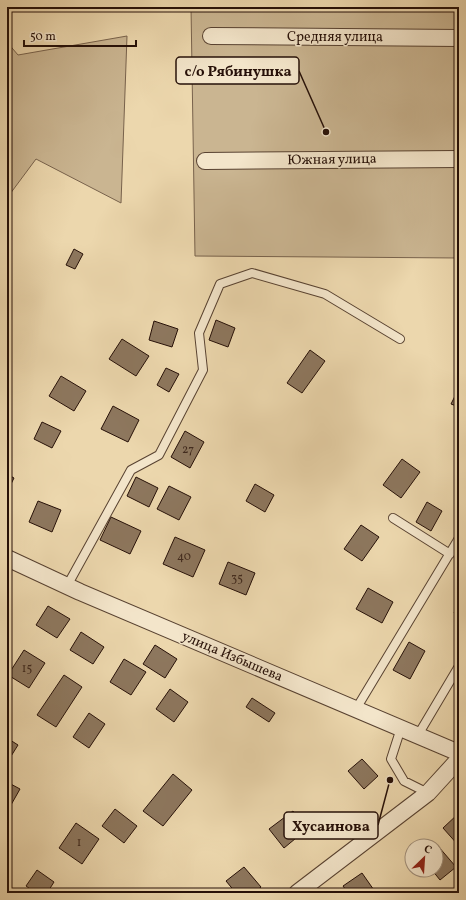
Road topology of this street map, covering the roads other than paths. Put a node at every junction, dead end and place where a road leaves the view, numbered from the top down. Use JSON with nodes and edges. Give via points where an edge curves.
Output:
{"nodes":[{"id":1,"x":210,"y":36,"type":"dead end"},
{"id":2,"x":459,"y":38,"type":"edge"},
{"id":3,"x":459,"y":158,"type":"edge"},
{"id":4,"x":205,"y":161,"type":"dead end"},
{"id":5,"x":400,"y":339,"type":"dead end"},
{"id":6,"x":393,"y":518,"type":"dead end"},
{"id":7,"x":459,"y":538,"type":"edge"},
{"id":8,"x":450,"y":554,"type":"junction"},
{"id":9,"x":7,"y":558,"type":"edge"},
{"id":10,"x":67,"y":586,"type":"junction"},
{"id":11,"x":459,"y":666,"type":"edge"},
{"id":12,"x":356,"y":709,"type":"junction"},
{"id":13,"x":401,"y":728,"type":"junction"},
{"id":14,"x":418,"y":735,"type":"junction"},
{"id":15,"x":459,"y":753,"type":"edge"},
{"id":16,"x":459,"y":759,"type":"edge"},
{"id":17,"x":428,"y":793,"type":"junction"},
{"id":18,"x":297,"y":893,"type":"edge"}],
"edges":[{"from":1,"to":2,"type":"street","name":"Средняя улица"},
{"from":3,"to":4,"type":"street","name":"Южная улица"},
{"from":5,"to":10,"type":"lane","via":[[325,294],[252,273],[220,284],[199,333],[204,370],[160,455],[131,470]]},
{"from":6,"to":8,"type":"lane"},
{"from":7,"to":8,"type":"lane"},
{"from":8,"to":12,"type":"lane"},
{"from":9,"to":10,"type":"street","name":"улица Избышева"},
{"from":10,"to":12,"type":"street","name":"улица Избышева"},
{"from":11,"to":14,"type":"lane"},
{"from":12,"to":13,"type":"street","name":"улица Избышева"},
{"from":13,"to":14,"type":"street","name":"улица Избышева"},
{"from":13,"to":17,"type":"lane","via":[[391,759],[404,781]]},
{"from":14,"to":15,"type":"street","name":"улица Избышева"},
{"from":16,"to":17,"type":"street"},
{"from":17,"to":18,"type":"street"}]}
